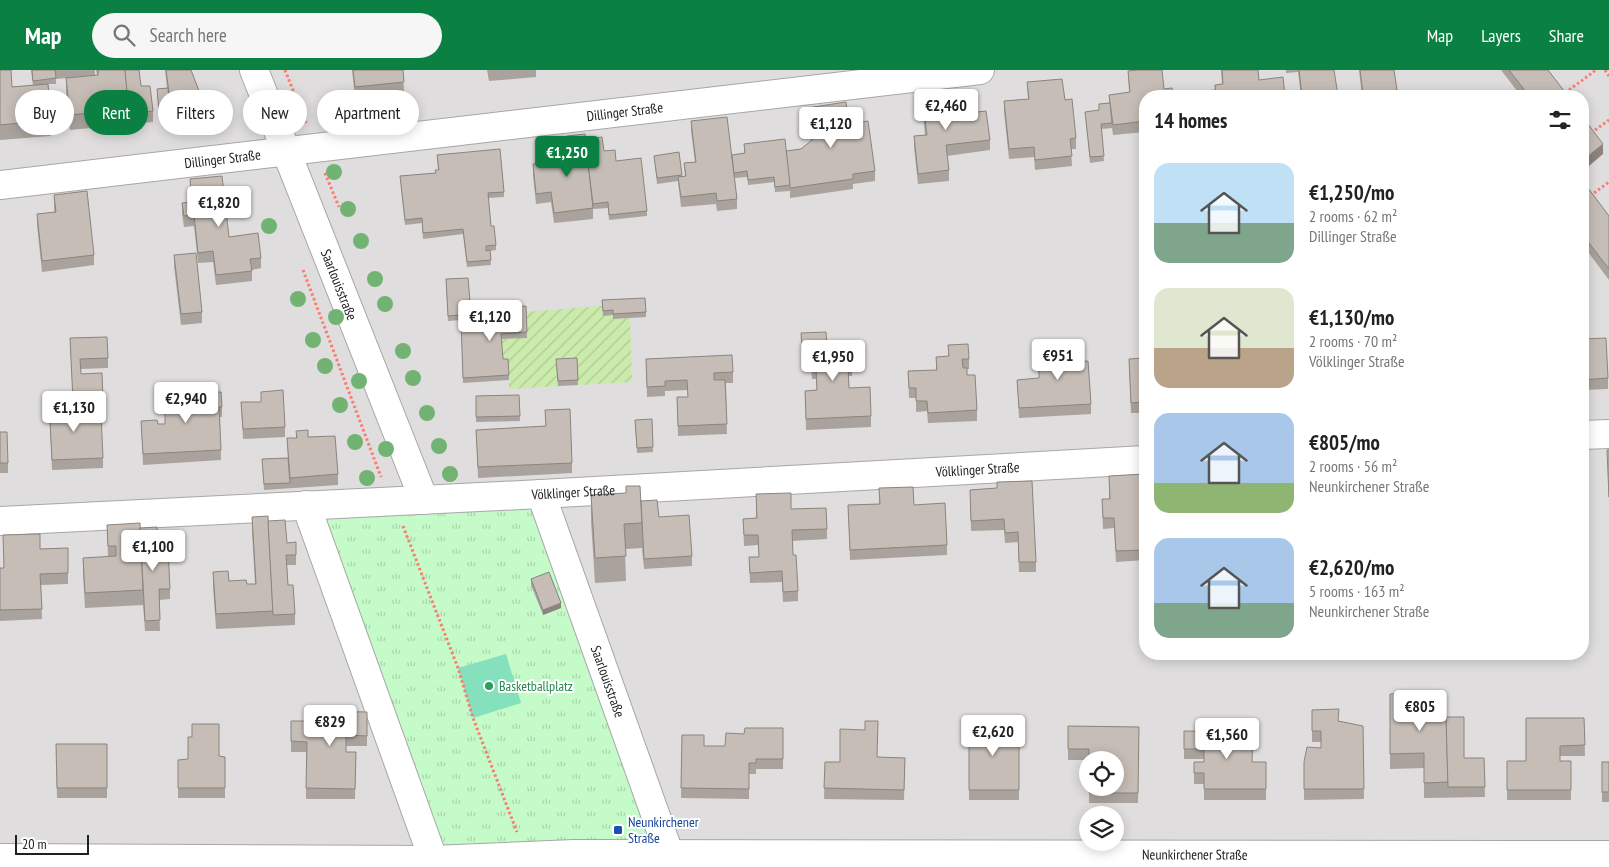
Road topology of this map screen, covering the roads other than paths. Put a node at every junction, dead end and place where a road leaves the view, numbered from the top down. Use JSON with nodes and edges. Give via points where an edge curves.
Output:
{"nodes":[{"id":1,"x":254,"y":70,"type":"edge"},
{"id":2,"x":980,"y":70,"type":"edge"},
{"id":3,"x":286,"y":152,"type":"junction"},
{"id":4,"x":0,"y":185,"type":"edge"},
{"id":5,"x":1609,"y":434,"type":"edge"},
{"id":6,"x":1589,"y":435,"type":"edge"},
{"id":7,"x":1139,"y":460,"type":"edge"},
{"id":8,"x":541,"y":494,"type":"junction"},
{"id":9,"x":424,"y":500,"type":"junction"},
{"id":10,"x":306,"y":505,"type":"junction"},
{"id":11,"x":0,"y":521,"type":"edge"},
{"id":12,"x":1609,"y":854,"type":"edge"},
{"id":13,"x":0,"y":858,"type":"edge"},
{"id":14,"x":672,"y":860,"type":"edge"},
{"id":15,"x":434,"y":864,"type":"edge"}],
"edges":[{"from":1,"to":3,"type":"street","name":"Saarlouisstraße"},
{"from":2,"to":3,"type":"street","name":"Dillinger Straße"},
{"from":3,"to":4,"type":"street","name":"Dillinger Straße"},
{"from":3,"to":9,"type":"street","name":"Saarlouisstraße"},
{"from":5,"to":6,"type":"street"},
{"from":7,"to":8,"type":"street","name":"Völklinger Straße"},
{"from":8,"to":9,"type":"street","name":"Völklinger Straße"},
{"from":8,"to":14,"type":"street","name":"Saarlouisstraße"},
{"from":9,"to":10,"type":"street","name":"Völklinger Straße"},
{"from":10,"to":11,"type":"street","name":"Völklinger Straße"},
{"from":10,"to":15,"type":"street"},
{"from":12,"to":14,"type":"street","name":"Neunkirchener Straße"},
{"from":13,"to":15,"type":"street","name":"Neunkirchener Straße"},
{"from":14,"to":15,"type":"street","name":"Neunkirchener Straße","via":[[574,854]]}]}
